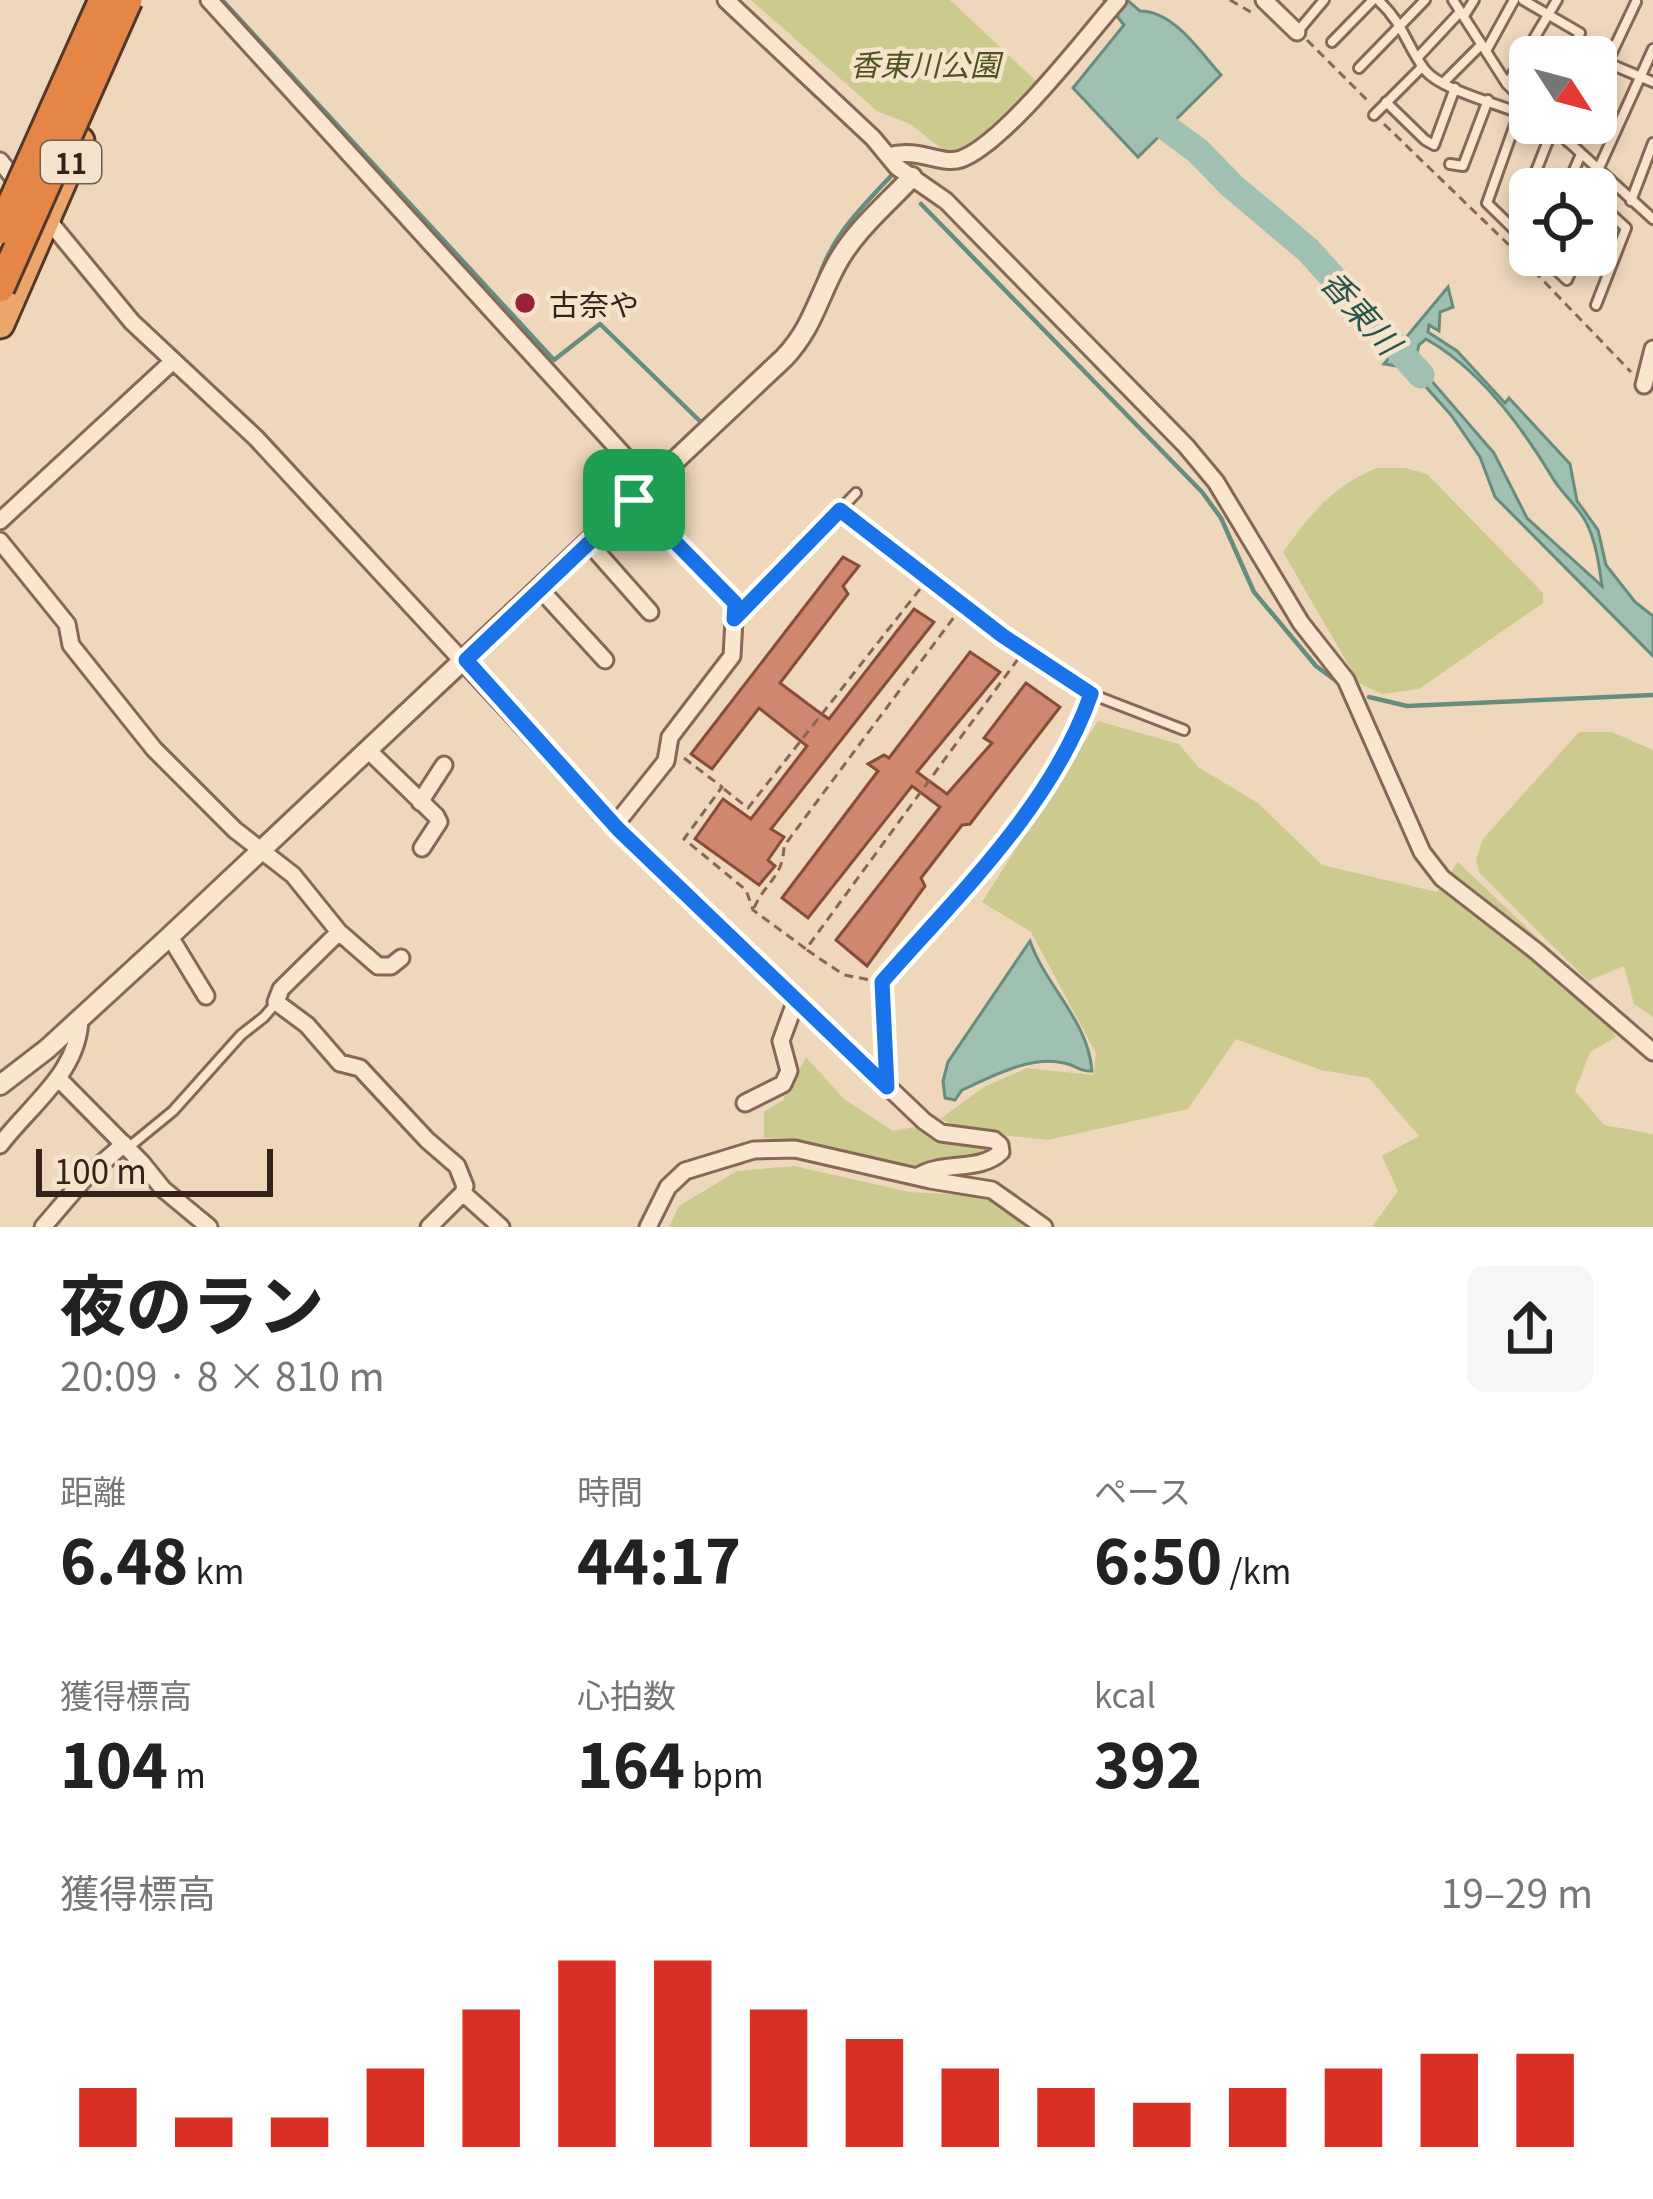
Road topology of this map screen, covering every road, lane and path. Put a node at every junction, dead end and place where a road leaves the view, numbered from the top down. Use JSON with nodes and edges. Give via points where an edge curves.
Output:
{"nodes":[{"id":1,"x":90,"y":0,"type":"edge"},
{"id":2,"x":103,"y":0,"type":"edge"},
{"id":3,"x":128,"y":0,"type":"edge"},
{"id":4,"x":142,"y":0,"type":"edge"},
{"id":5,"x":209,"y":0,"type":"edge"},
{"id":6,"x":726,"y":0,"type":"edge"},
{"id":7,"x":1118,"y":0,"type":"edge"},
{"id":8,"x":1264,"y":0,"type":"edge"},
{"id":9,"x":1324,"y":0,"type":"edge"},
{"id":10,"x":1376,"y":0,"type":"edge"},
{"id":11,"x":1426,"y":0,"type":"edge"},
{"id":12,"x":1453,"y":0,"type":"edge"},
{"id":13,"x":1474,"y":0,"type":"edge"},
{"id":14,"x":1519,"y":0,"type":"edge"},
{"id":15,"x":1557,"y":0,"type":"edge"},
{"id":16,"x":1636,"y":2,"type":"edge"},
{"id":17,"x":1462,"y":14,"type":"junction"},
{"id":18,"x":1548,"y":15,"type":"junction"},
{"id":19,"x":1402,"y":25,"type":"junction"},
{"id":20,"x":1297,"y":32,"type":"joint"},
{"id":21,"x":1578,"y":36,"type":"edge"},
{"id":22,"x":1615,"y":36,"type":"edge"},
{"id":23,"x":1333,"y":42,"type":"dead end"},
{"id":24,"x":1483,"y":48,"type":"junction"},
{"id":25,"x":1653,"y":49,"type":"edge"},
{"id":26,"x":1420,"y":61,"type":"junction"},
{"id":27,"x":1617,"y":67,"type":"edge"},
{"id":28,"x":1359,"y":68,"type":"dead end"},
{"id":29,"x":1640,"y":76,"type":"junction"},
{"id":30,"x":1653,"y":82,"type":"edge"},
{"id":31,"x":1443,"y":83,"type":"junction"},
{"id":32,"x":1507,"y":85,"type":"junction"},
{"id":33,"x":1455,"y":88,"type":"junction"},
{"id":34,"x":1509,"y":88,"type":"edge"},
{"id":35,"x":1367,"y":99,"type":"dead end"},
{"id":36,"x":1488,"y":100,"type":"junction"},
{"id":37,"x":1386,"y":102,"type":"junction"},
{"id":38,"x":1509,"y":106,"type":"edge"},
{"id":39,"x":1374,"y":115,"type":"junction"},
{"id":40,"x":1653,"y":142,"type":"edge"},
{"id":41,"x":1512,"y":144,"type":"edge"},
{"id":42,"x":1570,"y":144,"type":"edge"},
{"id":43,"x":1581,"y":154,"type":"junction"},
{"id":44,"x":889,"y":156,"type":"junction"},
{"id":45,"x":1450,"y":164,"type":"dead end"},
{"id":46,"x":1575,"y":168,"type":"edge"},
{"id":47,"x":1596,"y":168,"type":"edge"},
{"id":48,"x":1599,"y":168,"type":"edge"},
{"id":49,"x":6,"y":169,"type":"edge"},
{"id":50,"x":912,"y":177,"type":"junction"},
{"id":51,"x":1617,"y":189,"type":"edge"},
{"id":52,"x":1630,"y":201,"type":"junction"},
{"id":53,"x":0,"y":204,"type":"edge"},
{"id":54,"x":46,"y":218,"type":"junction"},
{"id":55,"x":1653,"y":219,"type":"edge"},
{"id":56,"x":1617,"y":222,"type":"edge"},
{"id":57,"x":1509,"y":223,"type":"edge"},
{"id":58,"x":0,"y":230,"type":"edge"},
{"id":59,"x":1617,"y":251,"type":"edge"},
{"id":60,"x":1607,"y":276,"type":"edge"},
{"id":61,"x":0,"y":288,"type":"edge"},
{"id":62,"x":1596,"y":305,"type":"dead end"},
{"id":63,"x":0,"y":324,"type":"edge"},
{"id":64,"x":1653,"y":349,"type":"edge"},
{"id":65,"x":173,"y":361,"type":"junction"},
{"id":66,"x":1644,"y":386,"type":"joint"},
{"id":67,"x":650,"y":484,"type":"junction"},
{"id":68,"x":856,"y":493,"type":"dead end"},
{"id":69,"x":634,"y":500,"type":"junction"},
{"id":70,"x":840,"y":510,"type":"junction"},
{"id":71,"x":0,"y":521,"type":"edge"},
{"id":72,"x":0,"y":542,"type":"edge"},
{"id":73,"x":589,"y":542,"type":"junction"},
{"id":74,"x":928,"y":578,"type":"junction"},
{"id":75,"x":540,"y":589,"type":"junction"},
{"id":76,"x":963,"y":605,"type":"junction"},
{"id":77,"x":650,"y":612,"type":"dead end"},
{"id":78,"x":734,"y":619,"type":"junction"},
{"id":79,"x":1024,"y":650,"type":"junction"},
{"id":80,"x":466,"y":660,"type":"junction"},
{"id":81,"x":604,"y":660,"type":"dead end"},
{"id":82,"x":1091,"y":694,"type":"junction"},
{"id":83,"x":1184,"y":730,"type":"dead end"},
{"id":84,"x":668,"y":746,"type":"junction"},
{"id":85,"x":369,"y":751,"type":"junction"},
{"id":86,"x":444,"y":766,"type":"dead end"},
{"id":87,"x":722,"y":787,"type":"junction"},
{"id":88,"x":420,"y":802,"type":"junction"},
{"id":89,"x":615,"y":825,"type":"junction"},
{"id":90,"x":422,"y":848,"type":"dead end"},
{"id":91,"x":262,"y":850,"type":"junction"},
{"id":92,"x":754,"y":910,"type":"junction"},
{"id":93,"x":339,"y":932,"type":"junction"},
{"id":94,"x":170,"y":937,"type":"junction"},
{"id":95,"x":806,"y":949,"type":"junction"},
{"id":96,"x":400,"y":958,"type":"dead end"},
{"id":97,"x":882,"y":982,"type":"junction"},
{"id":98,"x":206,"y":996,"type":"dead end"},
{"id":99,"x":796,"y":1000,"type":"junction"},
{"id":100,"x":276,"y":1002,"type":"junction"},
{"id":101,"x":80,"y":1018,"type":"junction"},
{"id":102,"x":1653,"y":1052,"type":"edge"},
{"id":103,"x":58,"y":1078,"type":"junction"},
{"id":104,"x":0,"y":1084,"type":"edge"},
{"id":105,"x":887,"y":1087,"type":"junction"},
{"id":106,"x":745,"y":1103,"type":"dead end"},
{"id":107,"x":0,"y":1144,"type":"edge"},
{"id":108,"x":126,"y":1146,"type":"junction"},
{"id":109,"x":917,"y":1177,"type":"junction"},
{"id":110,"x":463,"y":1193,"type":"junction"},
{"id":111,"x":43,"y":1227,"type":"edge"},
{"id":112,"x":209,"y":1227,"type":"edge"},
{"id":113,"x":430,"y":1227,"type":"edge"},
{"id":114,"x":501,"y":1227,"type":"edge"},
{"id":115,"x":648,"y":1227,"type":"edge"},
{"id":116,"x":1043,"y":1227,"type":"edge"}],
"edges":[{"from":1,"to":49,"type":"highway","number":"11"},
{"from":2,"to":58,"type":"highway","bridge":true},
{"from":3,"to":61,"type":"highway","bridge":true},
{"from":4,"to":54,"type":"highway","number":"11"},
{"from":5,"to":67,"type":"street"},
{"from":6,"to":44,"type":"street"},
{"from":7,"to":44,"type":"street","via":[[1000,131],[962,158]]},
{"from":8,"to":20,"type":"street"},
{"from":9,"to":20,"type":"lane"},
{"from":10,"to":19,"type":"lane"},
{"from":10,"to":23,"type":"lane"},
{"from":11,"to":19,"type":"lane"},
{"from":12,"to":17,"type":"lane"},
{"from":13,"to":17,"type":"lane"},
{"from":14,"to":18,"type":"lane"},
{"from":14,"to":24,"type":"lane"},
{"from":15,"to":18,"type":"lane"},
{"from":16,"to":22,"type":"lane"},
{"from":17,"to":24,"type":"lane"},
{"from":17,"to":26,"type":"lane"},
{"from":18,"to":21,"type":"lane"},
{"from":18,"to":32,"type":"lane"},
{"from":19,"to":26,"type":"lane"},
{"from":19,"to":28,"type":"lane"},
{"from":24,"to":31,"type":"lane"},
{"from":24,"to":32,"type":"lane"},
{"from":25,"to":29,"type":"lane"},
{"from":26,"to":31,"type":"lane"},
{"from":26,"to":37,"type":"lane"},
{"from":27,"to":29,"type":"lane"},
{"from":29,"to":30,"type":"lane"},
{"from":29,"to":48,"type":"lane"},
{"from":31,"to":33,"type":"lane"},
{"from":32,"to":34,"type":"lane"},
{"from":33,"to":36,"type":"lane"},
{"from":33,"to":37,"type":"lane","via":[[1435,145]]},
{"from":35,"to":39,"type":"path"},
{"from":36,"to":38,"type":"lane"},
{"from":36,"to":45,"type":"lane","via":[[1463,166]]},
{"from":37,"to":39,"type":"lane"},
{"from":39,"to":66,"type":"path"},
{"from":40,"to":52,"type":"lane"},
{"from":41,"to":57,"type":"lane","via":[[1487,203]]},
{"from":42,"to":43,"type":"lane"},
{"from":43,"to":46,"type":"lane"},
{"from":43,"to":47,"type":"lane"},
{"from":44,"to":50,"type":"street"},
{"from":49,"to":53,"type":"highway","number":"11"},
{"from":49,"to":54,"type":"street"},
{"from":50,"to":67,"type":"street","via":[[850,242],[799,342]]},
{"from":50,"to":102,"type":"street","via":[[1061,315],[1216,482],[1300,623],[1346,680],[1422,852],[1442,878]]},
{"from":51,"to":52,"type":"lane"},
{"from":52,"to":55,"type":"lane"},
{"from":54,"to":63,"type":"highway","number":"11"},
{"from":54,"to":65,"type":"street"},
{"from":56,"to":59,"type":"lane","via":[[1626,228]]},
{"from":60,"to":62,"type":"lane"},
{"from":64,"to":66,"type":"street"},
{"from":65,"to":71,"type":"street"},
{"from":65,"to":80,"type":"street"},
{"from":67,"to":69,"type":"street"},
{"from":68,"to":70,"type":"lane"},
{"from":69,"to":73,"type":"street"},
{"from":69,"to":78,"type":"street","via":[[735,603]]},
{"from":70,"to":74,"type":"lane"},
{"from":70,"to":78,"type":"lane"},
{"from":72,"to":91,"type":"street","via":[[67,624],[70,645],[111,700]]},
{"from":73,"to":75,"type":"street"},
{"from":73,"to":77,"type":"street"},
{"from":74,"to":76,"type":"lane"},
{"from":74,"to":87,"type":"path","via":[[748,808]]},
{"from":75,"to":80,"type":"street"},
{"from":75,"to":81,"type":"street"},
{"from":76,"to":79,"type":"lane"},
{"from":76,"to":92,"type":"path","via":[[784,846],[784,866]]},
{"from":78,"to":84,"type":"street","via":[[731,656]]},
{"from":79,"to":82,"type":"lane"},
{"from":79,"to":95,"type":"path"},
{"from":80,"to":85,"type":"street"},
{"from":80,"to":89,"type":"street"},
{"from":82,"to":83,"type":"lane"},
{"from":82,"to":97,"type":"path","via":[[1077,735],[1012,833]]},
{"from":84,"to":87,"type":"path"},
{"from":84,"to":89,"type":"street","via":[[666,760]]},
{"from":85,"to":88,"type":"street"},
{"from":85,"to":91,"type":"street"},
{"from":86,"to":88,"type":"street"},
{"from":87,"to":92,"type":"path","via":[[684,839],[746,890]]},
{"from":88,"to":90,"type":"street","via":[[439,822]]},
{"from":89,"to":99,"type":"street"},
{"from":91,"to":93,"type":"street"},
{"from":91,"to":94,"type":"street"},
{"from":92,"to":95,"type":"path"},
{"from":93,"to":96,"type":"street","via":[[378,966]]},
{"from":93,"to":100,"type":"street"},
{"from":94,"to":98,"type":"street"},
{"from":94,"to":101,"type":"street"},
{"from":95,"to":97,"type":"path","via":[[844,975]]},
{"from":97,"to":105,"type":"path"},
{"from":99,"to":105,"type":"street"},
{"from":99,"to":106,"type":"street","via":[[782,1041],[789,1071],[783,1084]]},
{"from":100,"to":108,"type":"lane","via":[[173,1111]]},
{"from":100,"to":110,"type":"street","via":[[340,1064],[360,1068],[458,1166]]},
{"from":101,"to":103,"type":"street","via":[[78,1043]]},
{"from":101,"to":104,"type":"street"},
{"from":103,"to":107,"type":"street"},
{"from":103,"to":108,"type":"street"},
{"from":105,"to":109,"type":"street","via":[[941,1132],[1000,1145],[986,1162]]},
{"from":108,"to":111,"type":"street"},
{"from":108,"to":112,"type":"street"},
{"from":109,"to":115,"type":"street","via":[[795,1149],[754,1150],[685,1171]]},
{"from":109,"to":116,"type":"street","via":[[992,1190]]},
{"from":110,"to":113,"type":"street"},
{"from":110,"to":114,"type":"street"}]}
